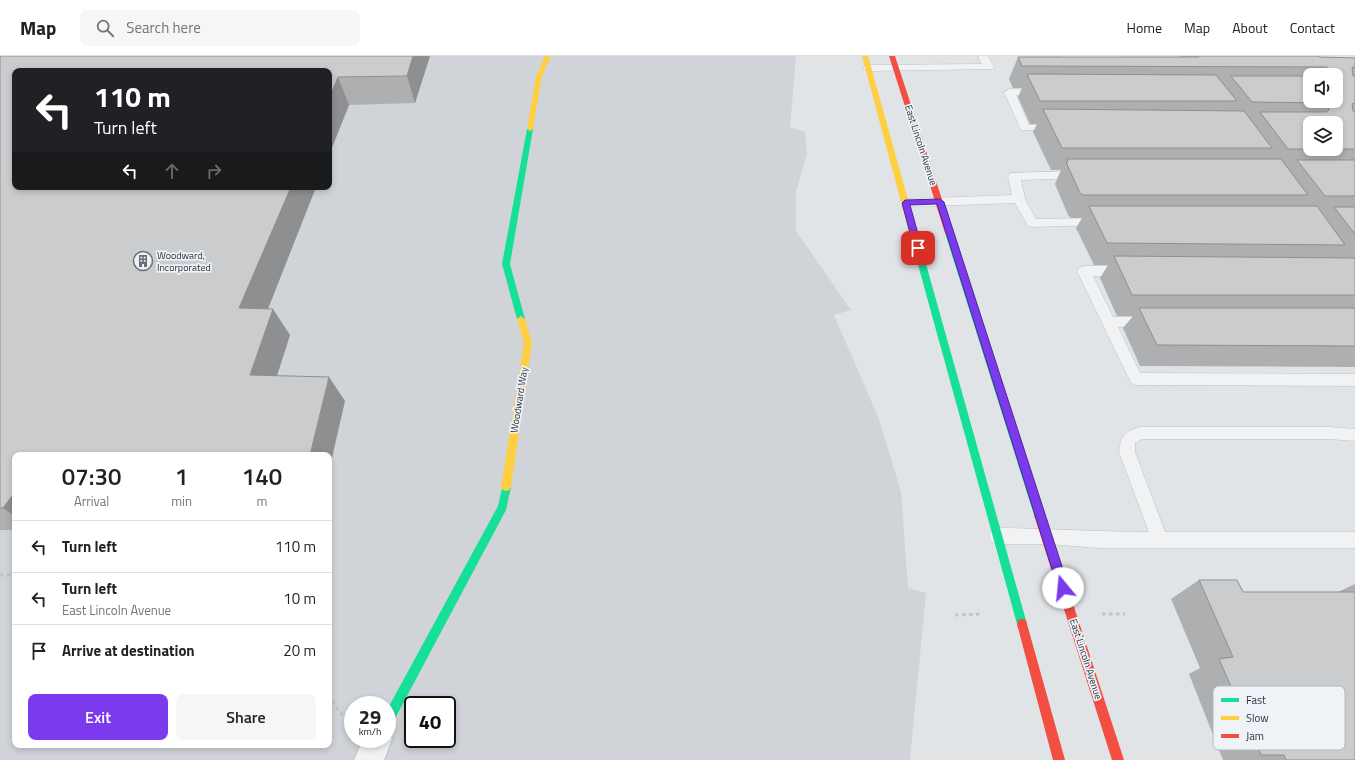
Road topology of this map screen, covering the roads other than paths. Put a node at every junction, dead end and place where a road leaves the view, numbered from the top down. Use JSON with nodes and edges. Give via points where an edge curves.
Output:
{"nodes":[{"id":1,"x":548,"y":56,"type":"edge"},
{"id":2,"x":865,"y":56,"type":"edge"},
{"id":3,"x":892,"y":56,"type":"edge"},
{"id":4,"x":984,"y":56,"type":"edge"},
{"id":5,"x":1063,"y":56,"type":"edge"},
{"id":6,"x":1126,"y":58,"type":"edge"},
{"id":7,"x":868,"y":68,"type":"junction"},
{"id":8,"x":896,"y":68,"type":"junction"},
{"id":9,"x":1048,"y":92,"type":"edge"},
{"id":10,"x":1065,"y":128,"type":"edge"},
{"id":11,"x":1086,"y":175,"type":"edge"},
{"id":12,"x":1019,"y":199,"type":"junction"},
{"id":13,"x":940,"y":202,"type":"junction"},
{"id":14,"x":905,"y":203,"type":"junction"},
{"id":15,"x":1114,"y":222,"type":"edge"},
{"id":16,"x":1139,"y":271,"type":"edge"},
{"id":17,"x":1108,"y":322,"type":"junction"},
{"id":18,"x":1164,"y":322,"type":"edge"},
{"id":19,"x":1355,"y":380,"type":"edge"},
{"id":20,"x":1355,"y":434,"type":"edge"},
{"id":21,"x":997,"y":536,"type":"junction"},
{"id":22,"x":1047,"y":536,"type":"junction"},
{"id":23,"x":1160,"y":540,"type":"junction"},
{"id":24,"x":1355,"y":540,"type":"edge"},
{"id":25,"x":396,"y":705,"type":"edge"},
{"id":26,"x":374,"y":748,"type":"edge"},
{"id":27,"x":369,"y":760,"type":"edge"},
{"id":28,"x":1059,"y":760,"type":"edge"},
{"id":29,"x":1118,"y":760,"type":"edge"}],
"edges":[{"from":1,"to":25,"type":"street","name":"Woodward Way","via":[[539,76],[506,264],[528,343],[503,507]]},
{"from":2,"to":7,"type":"street"},
{"from":3,"to":8,"type":"street","name":"East Lincoln Avenue"},
{"from":4,"to":8,"type":"lane","via":[[989,67]]},
{"from":5,"to":6,"type":"lane"},
{"from":7,"to":8,"type":"lane"},
{"from":7,"to":14,"type":"street"},
{"from":8,"to":13,"type":"street","name":"East Lincoln Avenue"},
{"from":9,"to":10,"type":"lane","via":[[1009,92],[1025,128]]},
{"from":11,"to":12,"type":"lane","via":[[1014,176]]},
{"from":12,"to":13,"type":"lane"},
{"from":12,"to":15,"type":"lane","via":[[1032,223]]},
{"from":13,"to":14,"type":"lane"},
{"from":13,"to":22,"type":"street","name":"East Lincoln Avenue"},
{"from":14,"to":21,"type":"street"},
{"from":16,"to":17,"type":"lane","via":[[1084,271]]},
{"from":17,"to":18,"type":"lane"},
{"from":17,"to":19,"type":"lane","via":[[1136,379]]},
{"from":20,"to":23,"type":"lane","via":[[1140,433],[1128,440],[1127,452]]},
{"from":21,"to":22,"type":"lane"},
{"from":21,"to":28,"type":"street"},
{"from":22,"to":23,"type":"lane","via":[[1099,540]]},
{"from":22,"to":29,"type":"street","name":"East Lincoln Avenue"},
{"from":23,"to":24,"type":"lane"},
{"from":26,"to":27,"type":"street"}]}
